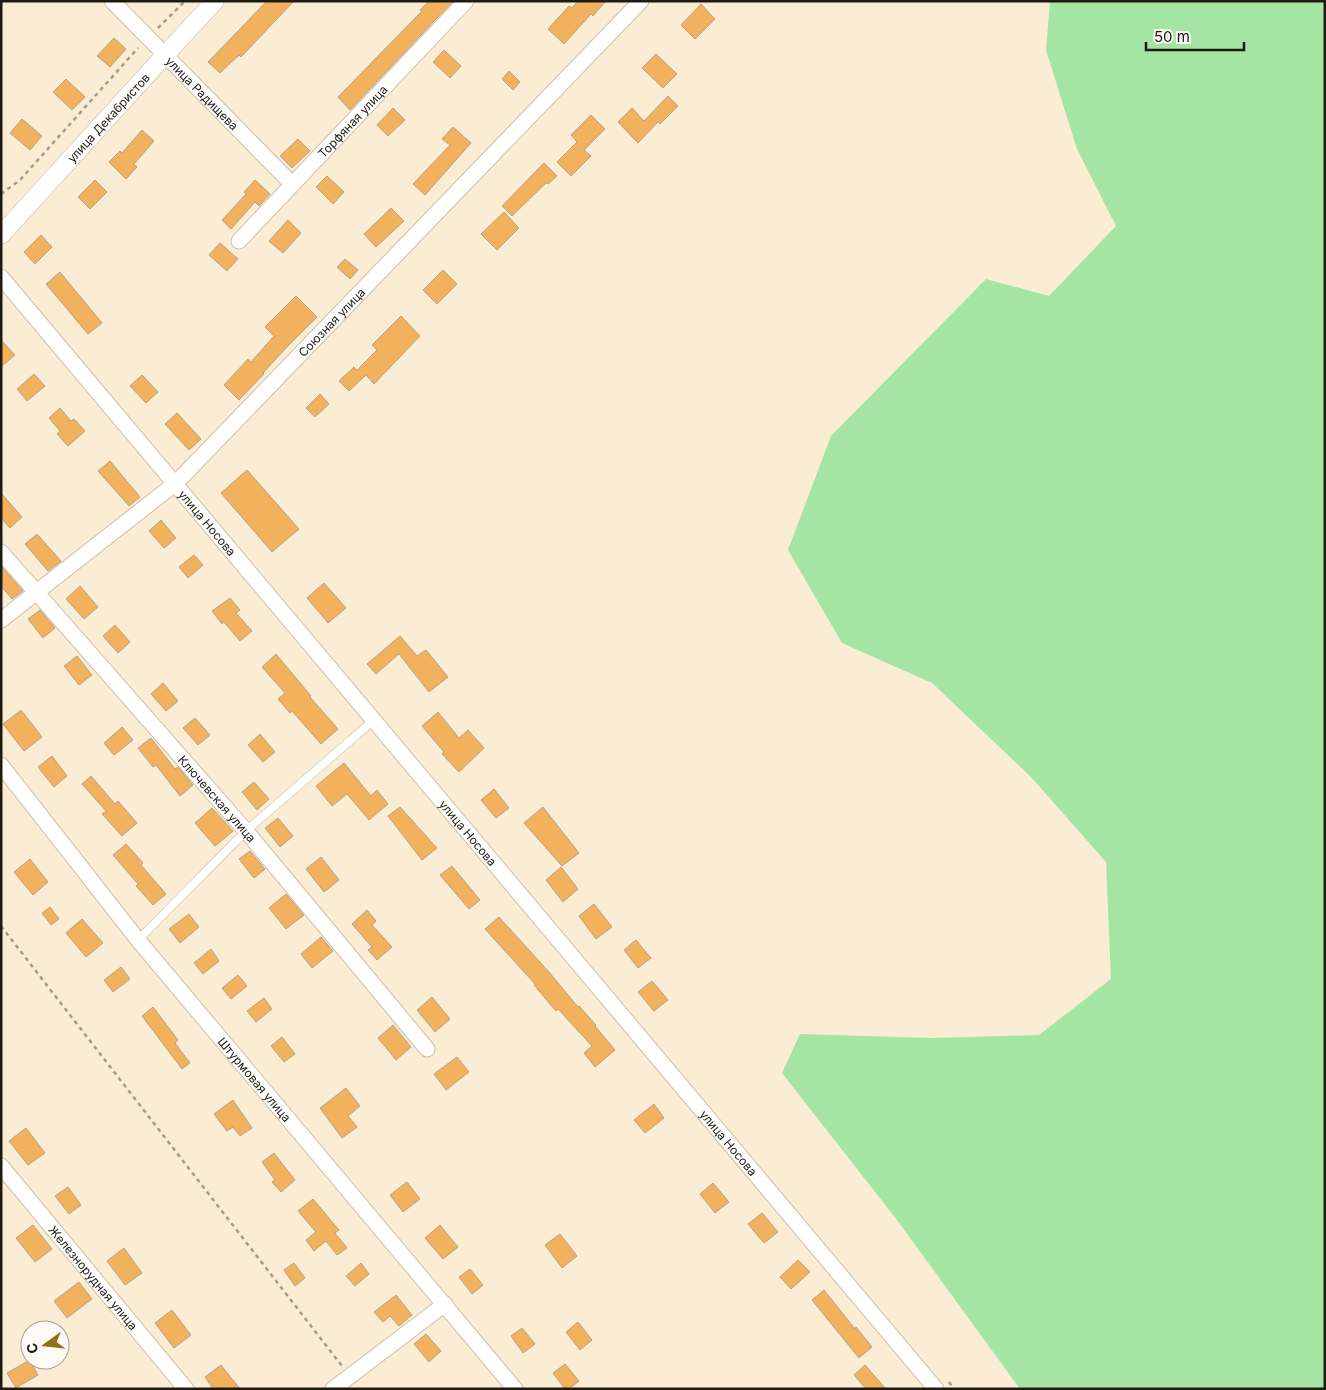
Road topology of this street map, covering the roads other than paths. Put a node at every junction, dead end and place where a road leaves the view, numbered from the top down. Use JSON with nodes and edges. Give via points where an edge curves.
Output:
{"nodes":[{"id":1,"x":112,"y":1,"type":"edge"},
{"id":2,"x":215,"y":1,"type":"edge"},
{"id":3,"x":466,"y":1,"type":"edge"},
{"id":4,"x":641,"y":1,"type":"edge"},
{"id":5,"x":164,"y":55,"type":"junction"},
{"id":6,"x":292,"y":184,"type":"junction"},
{"id":7,"x":1,"y":235,"type":"edge"},
{"id":8,"x":239,"y":241,"type":"dead end"},
{"id":9,"x":1,"y":277,"type":"edge"},
{"id":10,"x":176,"y":483,"type":"junction"},
{"id":11,"x":1,"y":552,"type":"edge"},
{"id":12,"x":37,"y":592,"type":"junction"},
{"id":13,"x":1,"y":620,"type":"edge"},
{"id":14,"x":374,"y":720,"type":"junction"},
{"id":15,"x":1,"y":765,"type":"edge"},
{"id":16,"x":246,"y":831,"type":"junction"},
{"id":17,"x":138,"y":940,"type":"junction"},
{"id":18,"x":426,"y":1048,"type":"dead end"},
{"id":19,"x":1,"y":1166,"type":"edge"},
{"id":20,"x":444,"y":1304,"type":"junction"},
{"id":21,"x":931,"y":1387,"type":"edge"},
{"id":22,"x":186,"y":1389,"type":"edge"},
{"id":23,"x":333,"y":1389,"type":"edge"},
{"id":24,"x":515,"y":1389,"type":"edge"}],
"edges":[{"from":1,"to":5,"type":"street","name":"улица Радищева"},
{"from":2,"to":5,"type":"street","name":"улица Декабристов"},
{"from":3,"to":6,"type":"street","name":"Торфяная улица"},
{"from":4,"to":10,"type":"street","name":"Союзная улица"},
{"from":5,"to":6,"type":"street","name":"улица Радищева"},
{"from":5,"to":7,"type":"street","name":"улица Декабристов"},
{"from":6,"to":8,"type":"street","name":"Торфяная улица"},
{"from":9,"to":10,"type":"street","name":"улица Носова"},
{"from":10,"to":12,"type":"street","name":"Союзная улица"},
{"from":10,"to":14,"type":"street","name":"улица Носова"},
{"from":11,"to":12,"type":"street","name":"Ключевская улица"},
{"from":12,"to":13,"type":"street","name":"Союзная улица"},
{"from":12,"to":16,"type":"street","name":"Ключевская улица"},
{"from":14,"to":16,"type":"lane"},
{"from":14,"to":21,"type":"street","name":"улица Носова"},
{"from":15,"to":17,"type":"street","name":"Штурмовая улица"},
{"from":16,"to":17,"type":"lane"},
{"from":16,"to":18,"type":"street","name":"Ключевская улица"},
{"from":17,"to":20,"type":"street","name":"Штурмовая улица"},
{"from":19,"to":22,"type":"street","name":"Железнорудная улица"},
{"from":20,"to":23,"type":"street"},
{"from":20,"to":24,"type":"street","name":"Штурмовая улица"}]}
